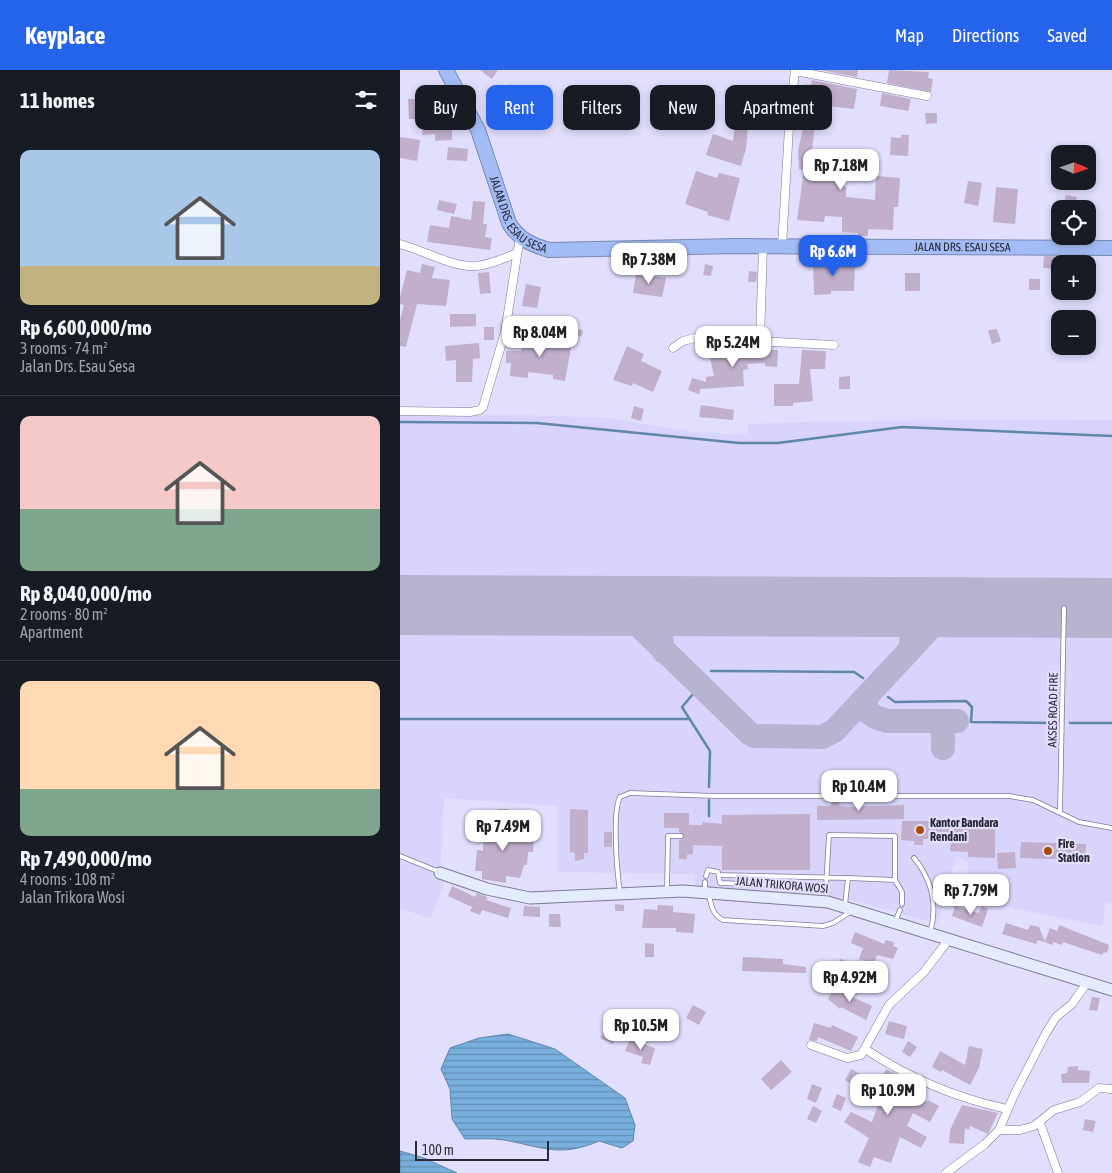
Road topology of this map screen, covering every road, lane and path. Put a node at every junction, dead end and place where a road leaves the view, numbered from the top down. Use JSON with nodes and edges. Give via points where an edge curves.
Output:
{"nodes":[{"id":1,"x":446,"y":70,"type":"edge"},
{"id":2,"x":795,"y":70,"type":"edge"},
{"id":3,"x":926,"y":96,"type":"dead end"},
{"id":4,"x":520,"y":237,"type":"junction"},
{"id":5,"x":400,"y":244,"type":"edge"},
{"id":6,"x":762,"y":246,"type":"junction"},
{"id":7,"x":782,"y":246,"type":"junction"},
{"id":8,"x":1112,"y":248,"type":"edge"},
{"id":9,"x":517,"y":253,"type":"junction"},
{"id":10,"x":760,"y":341,"type":"junction"},
{"id":11,"x":834,"y":345,"type":"dead end"},
{"id":12,"x":673,"y":348,"type":"dead end"},
{"id":13,"x":400,"y":411,"type":"edge"},
{"id":14,"x":1064,"y":608,"type":"dead end"},
{"id":15,"x":1060,"y":812,"type":"junction"},
{"id":16,"x":1112,"y":828,"type":"edge"},
{"id":17,"x":681,"y":836,"type":"dead end"},
{"id":18,"x":400,"y":856,"type":"edge"},
{"id":19,"x":914,"y":858,"type":"dead end"},
{"id":20,"x":440,"y":873,"type":"joint"},
{"id":21,"x":719,"y":875,"type":"junction"},
{"id":22,"x":706,"y":876,"type":"dead end"},
{"id":23,"x":827,"y":876,"type":"junction"},
{"id":24,"x":848,"y":878,"type":"junction"},
{"id":25,"x":895,"y":880,"type":"junction"},
{"id":26,"x":706,"y":889,"type":"junction"},
{"id":27,"x":667,"y":891,"type":"junction"},
{"id":28,"x":620,"y":893,"type":"junction"},
{"id":29,"x":902,"y":904,"type":"dead end"},
{"id":30,"x":850,"y":908,"type":"junction"},
{"id":31,"x":900,"y":910,"type":"dead end"},
{"id":32,"x":895,"y":922,"type":"junction"},
{"id":33,"x":930,"y":932,"type":"junction"},
{"id":34,"x":948,"y":939,"type":"junction"},
{"id":35,"x":1086,"y":984,"type":"junction"},
{"id":36,"x":1112,"y":990,"type":"edge"},
{"id":37,"x":811,"y":1045,"type":"dead end"},
{"id":38,"x":865,"y":1049,"type":"junction"},
{"id":39,"x":1112,"y":1089,"type":"edge"},
{"id":40,"x":1007,"y":1109,"type":"junction"},
{"id":41,"x":1040,"y":1124,"type":"junction"},
{"id":42,"x":999,"y":1130,"type":"junction"},
{"id":43,"x":946,"y":1173,"type":"edge"},
{"id":44,"x":1058,"y":1173,"type":"edge"}],
"edges":[{"from":1,"to":4,"type":"highway","name":"JALAN DRS. ESAU SESA","via":[[478,130],[509,224]]},
{"from":2,"to":3,"type":"street"},
{"from":2,"to":7,"type":"street"},
{"from":4,"to":6,"type":"highway","name":"JALAN DRS. ESAU SESA","via":[[536,246],[561,251]]},
{"from":4,"to":9,"type":"street"},
{"from":5,"to":9,"type":"street","via":[[429,252],[453,264],[468,266],[490,263]]},
{"from":6,"to":7,"type":"highway","name":"JALAN DRS. ESAU SESA"},
{"from":6,"to":10,"type":"street"},
{"from":7,"to":8,"type":"highway","name":"JALAN DRS. ESAU SESA"},
{"from":9,"to":13,"type":"street","via":[[504,340],[483,407],[470,412]]},
{"from":10,"to":11,"type":"street"},
{"from":10,"to":12,"type":"street","via":[[695,338]]},
{"from":14,"to":15,"type":"lane","name":"AKSES ROAD FIRE"},
{"from":15,"to":16,"type":"lane","via":[[1087,824]]},
{"from":15,"to":28,"type":"lane","via":[[1033,800],[1009,796],[625,794],[620,796],[617,807]]},
{"from":17,"to":27,"type":"lane","via":[[668,836]]},
{"from":18,"to":20,"type":"lane"},
{"from":19,"to":33,"type":"lane","via":[[926,874],[932,893],[934,916]]},
{"from":20,"to":28,"type":"street","name":"JALAN TRIKORA WOSI","via":[[487,889],[530,898]]},
{"from":21,"to":22,"type":"lane","via":[[710,869]]},
{"from":21,"to":23,"type":"lane"},
{"from":21,"to":23,"type":"lane","via":[[720,883],[826,887]]},
{"from":23,"to":24,"type":"lane"},
{"from":23,"to":25,"type":"lane","via":[[829,835],[895,836]]},
{"from":24,"to":25,"type":"lane"},
{"from":24,"to":30,"type":"lane"},
{"from":25,"to":29,"type":"lane","via":[[902,892]]},
{"from":26,"to":27,"type":"street","name":"JALAN TRIKORA WOSI"},
{"from":26,"to":30,"type":"street","name":"JALAN TRIKORA WOSI","via":[[817,900]]},
{"from":26,"to":30,"type":"lane","via":[[712,908],[722,920],[828,926]]},
{"from":27,"to":28,"type":"street","name":"JALAN TRIKORA WOSI"},
{"from":30,"to":32,"type":"street","name":"JALAN TRIKORA WOSI"},
{"from":31,"to":32,"type":"lane"},
{"from":32,"to":33,"type":"street","name":"JALAN TRIKORA WOSI"},
{"from":33,"to":34,"type":"street","name":"JALAN TRIKORA WOSI"},
{"from":34,"to":35,"type":"street","name":"JALAN TRIKORA WOSI"},
{"from":34,"to":38,"type":"street","via":[[924,972],[889,1005]]},
{"from":35,"to":36,"type":"street","name":"JALAN TRIKORA WOSI"},
{"from":35,"to":40,"type":"street","via":[[1046,1033]]},
{"from":37,"to":38,"type":"street","via":[[849,1058],[861,1055]]},
{"from":38,"to":40,"type":"street","via":[[930,1085]]},
{"from":39,"to":41,"type":"street","via":[[1099,1088],[1080,1102],[1054,1110]]},
{"from":40,"to":42,"type":"street"},
{"from":41,"to":42,"type":"street","via":[[1026,1129]]},
{"from":41,"to":44,"type":"street"},
{"from":42,"to":43,"type":"street"}]}
